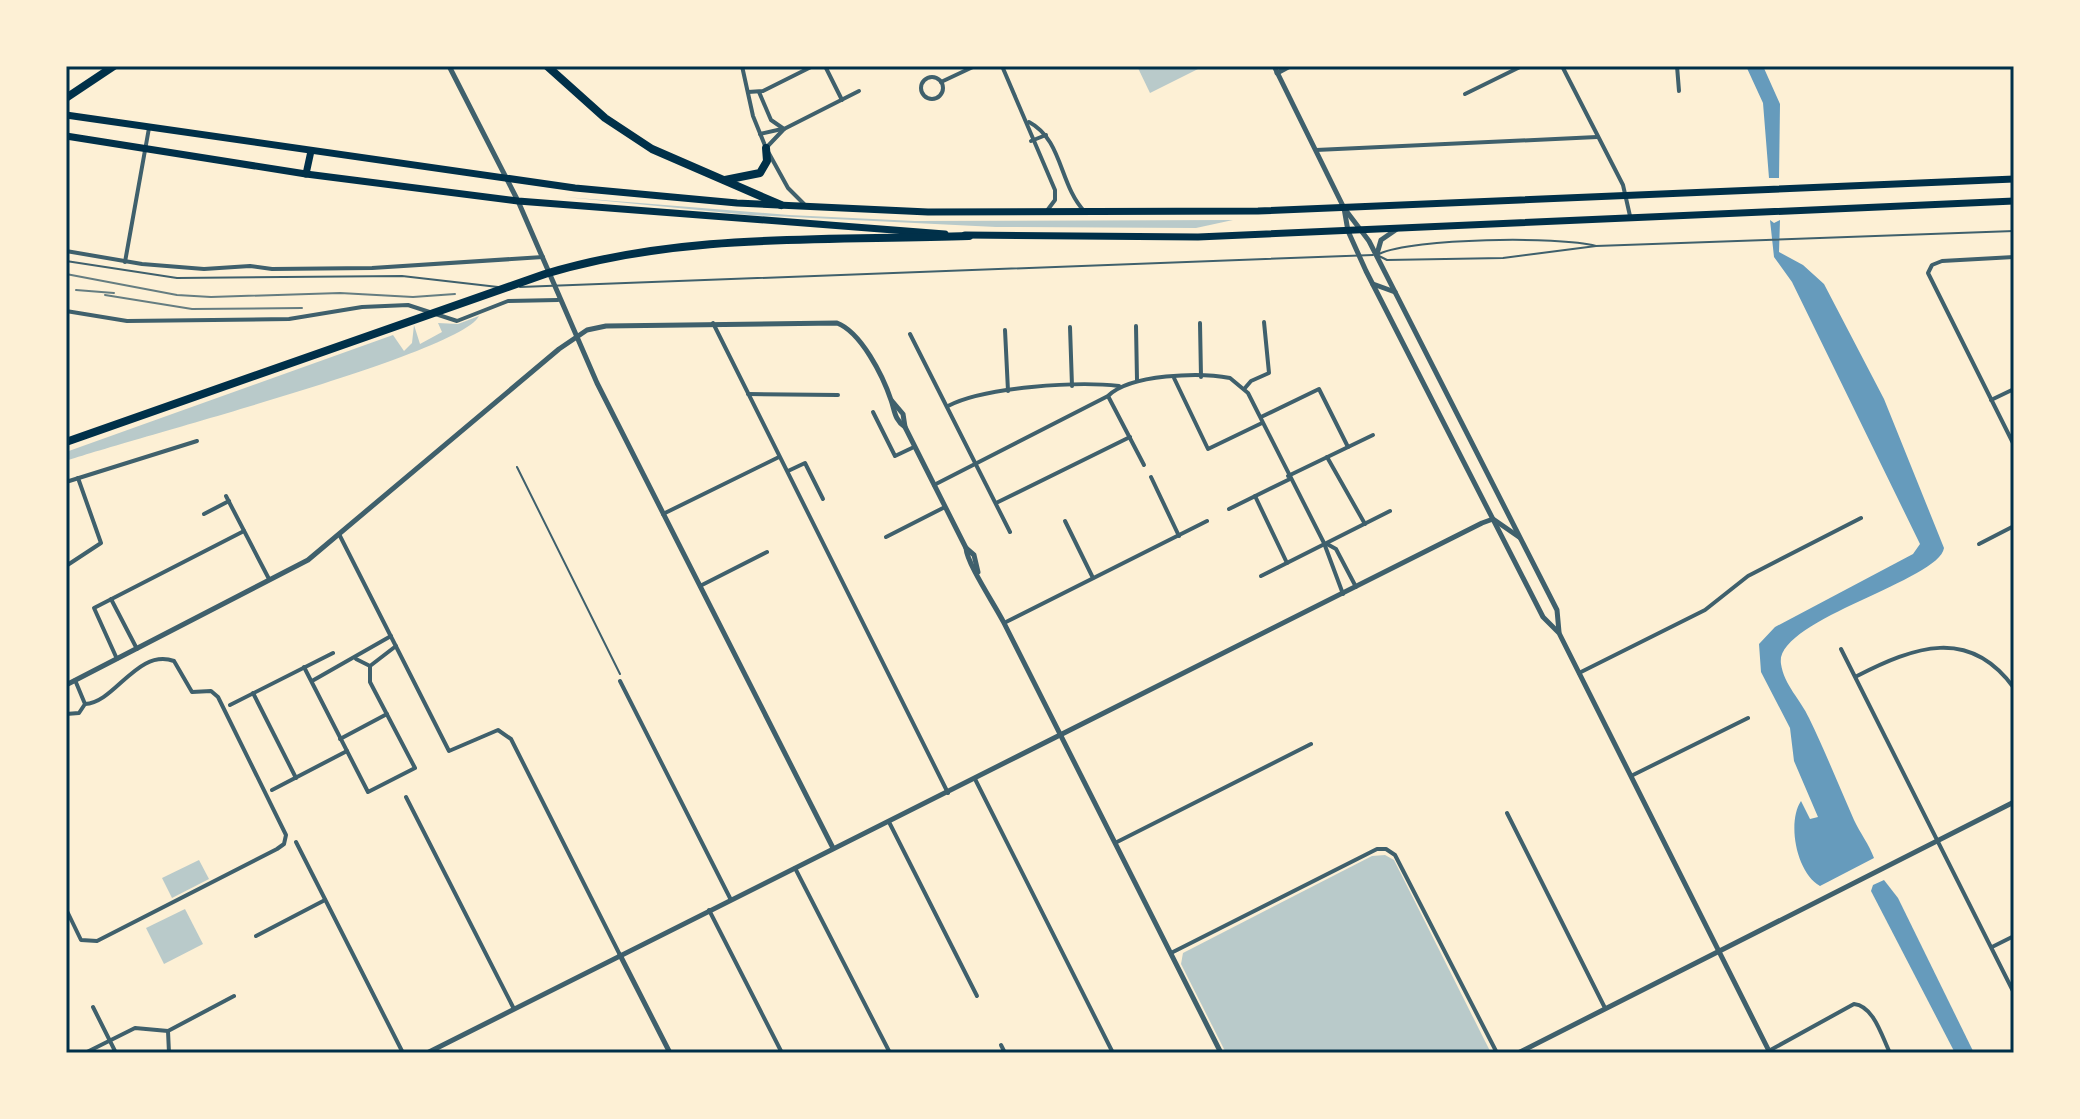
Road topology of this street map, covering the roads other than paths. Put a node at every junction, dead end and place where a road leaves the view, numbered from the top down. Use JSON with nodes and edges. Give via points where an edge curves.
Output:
{"nodes":[{"id":1,"x":114,"y":66,"type":"edge"},
{"id":2,"x":449,"y":66,"type":"edge"},
{"id":3,"x":547,"y":66,"type":"edge"},
{"id":4,"x":742,"y":66,"type":"edge"},
{"id":5,"x":813,"y":66,"type":"edge"},
{"id":6,"x":825,"y":66,"type":"edge"},
{"id":7,"x":975,"y":66,"type":"edge"},
{"id":8,"x":1002,"y":66,"type":"edge"},
{"id":9,"x":1290,"y":66,"type":"edge"},
{"id":10,"x":1522,"y":66,"type":"edge"},
{"id":11,"x":1562,"y":66,"type":"edge"},
{"id":12,"x":1677,"y":66,"type":"edge"},
{"id":13,"x":1275,"y":69,"type":"edge"},
{"id":14,"x":941,"y":82,"type":"junction"},
{"id":15,"x":859,"y":91,"type":"dead end"},
{"id":16,"x":1679,"y":91,"type":"dead end"},
{"id":17,"x":748,"y":92,"type":"junction"},
{"id":18,"x":759,"y":92,"type":"junction"},
{"id":19,"x":1465,"y":94,"type":"dead end"},
{"id":20,"x":66,"y":98,"type":"edge"},
{"id":21,"x":842,"y":100,"type":"junction"},
{"id":22,"x":66,"y":115,"type":"edge"},
{"id":23,"x":1029,"y":122,"type":"junction"},
{"id":24,"x":149,"y":128,"type":"junction"},
{"id":25,"x":784,"y":129,"type":"junction"},
{"id":26,"x":760,"y":134,"type":"junction"},
{"id":27,"x":1046,"y":135,"type":"junction"},
{"id":28,"x":66,"y":136,"type":"edge"},
{"id":29,"x":1597,"y":137,"type":"junction"},
{"id":30,"x":1031,"y":141,"type":"junction"},
{"id":31,"x":766,"y":148,"type":"junction"},
{"id":32,"x":145,"y":150,"type":"junction"},
{"id":33,"x":1316,"y":150,"type":"junction"},
{"id":34,"x":311,"y":151,"type":"junction"},
{"id":35,"x":306,"y":174,"type":"junction"},
{"id":36,"x":2014,"y":179,"type":"edge"},
{"id":37,"x":506,"y":180,"type":"junction"},
{"id":38,"x":719,"y":180,"type":"junction"},
{"id":39,"x":1626,"y":195,"type":"junction"},
{"id":40,"x":518,"y":201,"type":"junction"},
{"id":41,"x":2014,"y":201,"type":"edge"},
{"id":42,"x":781,"y":205,"type":"junction"},
{"id":43,"x":809,"y":207,"type":"junction"},
{"id":44,"x":1344,"y":208,"type":"junction"},
{"id":45,"x":1087,"y":213,"type":"junction"},
{"id":46,"x":1045,"y":214,"type":"junction"},
{"id":47,"x":1630,"y":216,"type":"junction"},
{"id":48,"x":1399,"y":227,"type":"junction"},
{"id":49,"x":1362,"y":229,"type":"junction"},
{"id":50,"x":1348,"y":231,"type":"junction"},
{"id":51,"x":2014,"y":231,"type":"edge"},
{"id":52,"x":969,"y":236,"type":"junction"},
{"id":53,"x":1596,"y":246,"type":"junction"},
{"id":54,"x":66,"y":251,"type":"edge"},
{"id":55,"x":1359,"y":255,"type":"junction"},
{"id":56,"x":1376,"y":255,"type":"junction"},
{"id":57,"x":543,"y":257,"type":"junction"},
{"id":58,"x":2014,"y":257,"type":"edge"},
{"id":59,"x":66,"y":261,"type":"edge"},
{"id":60,"x":125,"y":262,"type":"junction"},
{"id":61,"x":1373,"y":284,"type":"junction"},
{"id":62,"x":554,"y":286,"type":"junction"},
{"id":63,"x":1396,"y":293,"type":"junction"},
{"id":64,"x":558,"y":300,"type":"junction"},
{"id":65,"x":66,"y":311,"type":"edge"},
{"id":66,"x":1264,"y":322,"type":"dead end"},
{"id":67,"x":713,"y":323,"type":"junction"},
{"id":68,"x":1200,"y":323,"type":"dead end"},
{"id":69,"x":1136,"y":326,"type":"dead end"},
{"id":70,"x":1070,"y":327,"type":"dead end"},
{"id":71,"x":1005,"y":330,"type":"dead end"},
{"id":72,"x":910,"y":334,"type":"dead end"},
{"id":73,"x":576,"y":336,"type":"junction"},
{"id":74,"x":1201,"y":377,"type":"junction"},
{"id":75,"x":1174,"y":378,"type":"junction"},
{"id":76,"x":1137,"y":380,"type":"junction"},
{"id":77,"x":1072,"y":386,"type":"junction"},
{"id":78,"x":1119,"y":386,"type":"junction"},
{"id":79,"x":1245,"y":388,"type":"junction"},
{"id":80,"x":2014,"y":389,"type":"edge"},
{"id":81,"x":1008,"y":391,"type":"junction"},
{"id":82,"x":748,"y":394,"type":"junction"},
{"id":83,"x":838,"y":395,"type":"dead end"},
{"id":84,"x":1108,"y":396,"type":"junction"},
{"id":85,"x":1991,"y":400,"type":"junction"},
{"id":86,"x":947,"y":406,"type":"junction"},
{"id":87,"x":873,"y":412,"type":"dead end"},
{"id":88,"x":1261,"y":420,"type":"junction"},
{"id":89,"x":1373,"y":435,"type":"dead end"},
{"id":90,"x":1130,"y":437,"type":"junction"},
{"id":91,"x":197,"y":441,"type":"dead end"},
{"id":92,"x":66,"y":442,"type":"edge"},
{"id":93,"x":2014,"y":445,"type":"edge"},
{"id":94,"x":914,"y":447,"type":"junction"},
{"id":95,"x":1348,"y":447,"type":"junction"},
{"id":96,"x":780,"y":457,"type":"junction"},
{"id":97,"x":1327,"y":457,"type":"junction"},
{"id":98,"x":977,"y":464,"type":"junction"},
{"id":99,"x":1144,"y":465,"type":"dead end"},
{"id":100,"x":517,"y":467,"type":"dead end"},
{"id":101,"x":788,"y":471,"type":"junction"},
{"id":102,"x":1151,"y":477,"type":"dead end"},
{"id":103,"x":78,"y":478,"type":"junction"},
{"id":104,"x":1289,"y":478,"type":"junction"},
{"id":105,"x":66,"y":482,"type":"edge"},
{"id":106,"x":934,"y":485,"type":"junction"},
{"id":107,"x":1255,"y":496,"type":"junction"},
{"id":108,"x":823,"y":499,"type":"dead end"},
{"id":109,"x":996,"y":503,"type":"junction"},
{"id":110,"x":945,"y":507,"type":"junction"},
{"id":111,"x":1229,"y":509,"type":"dead end"},
{"id":112,"x":1390,"y":511,"type":"dead end"},
{"id":113,"x":204,"y":514,"type":"dead end"},
{"id":114,"x":663,"y":514,"type":"junction"},
{"id":115,"x":1861,"y":518,"type":"dead end"},
{"id":116,"x":1493,"y":519,"type":"junction"},
{"id":117,"x":1065,"y":521,"type":"dead end"},
{"id":118,"x":1207,"y":521,"type":"dead end"},
{"id":119,"x":1365,"y":524,"type":"junction"},
{"id":120,"x":2014,"y":526,"type":"edge"},
{"id":121,"x":244,"y":531,"type":"junction"},
{"id":122,"x":1010,"y":532,"type":"dead end"},
{"id":123,"x":340,"y":536,"type":"junction"},
{"id":124,"x":1179,"y":536,"type":"junction"},
{"id":125,"x":886,"y":537,"type":"dead end"},
{"id":126,"x":1519,"y":537,"type":"junction"},
{"id":127,"x":1324,"y":543,"type":"junction"},
{"id":128,"x":1979,"y":544,"type":"dead end"},
{"id":129,"x":767,"y":552,"type":"dead end"},
{"id":130,"x":1287,"y":563,"type":"junction"},
{"id":131,"x":66,"y":566,"type":"edge"},
{"id":132,"x":1261,"y":576,"type":"dead end"},
{"id":133,"x":1093,"y":578,"type":"junction"},
{"id":134,"x":270,"y":582,"type":"junction"},
{"id":135,"x":700,"y":586,"type":"junction"},
{"id":136,"x":1356,"y":587,"type":"junction"},
{"id":137,"x":1343,"y":594,"type":"junction"},
{"id":138,"x":111,"y":599,"type":"junction"},
{"id":139,"x":1004,"y":623,"type":"junction"},
{"id":140,"x":1559,"y":633,"type":"junction"},
{"id":141,"x":391,"y":636,"type":"junction"},
{"id":142,"x":396,"y":646,"type":"junction"},
{"id":143,"x":137,"y":649,"type":"junction"},
{"id":144,"x":1841,"y":649,"type":"dead end"},
{"id":145,"x":333,"y":653,"type":"dead end"},
{"id":146,"x":117,"y":659,"type":"junction"},
{"id":147,"x":356,"y":659,"type":"junction"},
{"id":148,"x":370,"y":666,"type":"junction"},
{"id":149,"x":304,"y":667,"type":"junction"},
{"id":150,"x":1579,"y":673,"type":"junction"},
{"id":151,"x":620,"y":674,"type":"dead end"},
{"id":152,"x":1856,"y":676,"type":"junction"},
{"id":153,"x":75,"y":680,"type":"junction"},
{"id":154,"x":312,"y":681,"type":"junction"},
{"id":155,"x":620,"y":681,"type":"dead end"},
{"id":156,"x":66,"y":685,"type":"edge"},
{"id":157,"x":2014,"y":688,"type":"edge"},
{"id":158,"x":253,"y":693,"type":"junction"},
{"id":159,"x":85,"y":704,"type":"junction"},
{"id":160,"x":230,"y":705,"type":"dead end"},
{"id":161,"x":66,"y":714,"type":"edge"},
{"id":162,"x":387,"y":714,"type":"junction"},
{"id":163,"x":1748,"y":718,"type":"dead end"},
{"id":164,"x":1060,"y":735,"type":"junction"},
{"id":165,"x":340,"y":739,"type":"junction"},
{"id":166,"x":1311,"y":744,"type":"dead end"},
{"id":167,"x":347,"y":751,"type":"junction"},
{"id":168,"x":1631,"y":776,"type":"junction"},
{"id":169,"x":296,"y":778,"type":"junction"},
{"id":170,"x":975,"y":779,"type":"junction"},
{"id":171,"x":272,"y":790,"type":"dead end"},
{"id":172,"x":948,"y":793,"type":"junction"},
{"id":173,"x":406,"y":797,"type":"dead end"},
{"id":174,"x":2014,"y":802,"type":"edge"},
{"id":175,"x":1507,"y":813,"type":"dead end"},
{"id":176,"x":889,"y":822,"type":"junction"},
{"id":177,"x":1938,"y":840,"type":"junction"},
{"id":178,"x":296,"y":842,"type":"dead end"},
{"id":179,"x":1115,"y":843,"type":"junction"},
{"id":180,"x":833,"y":848,"type":"junction"},
{"id":181,"x":795,"y":868,"type":"junction"},
{"id":182,"x":325,"y":900,"type":"junction"},
{"id":183,"x":731,"y":900,"type":"junction"},
{"id":184,"x":66,"y":909,"type":"edge"},
{"id":185,"x":709,"y":910,"type":"junction"},
{"id":186,"x":256,"y":936,"type":"dead end"},
{"id":187,"x":2014,"y":936,"type":"edge"},
{"id":188,"x":1992,"y":947,"type":"junction"},
{"id":189,"x":1719,"y":951,"type":"junction"},
{"id":190,"x":1171,"y":953,"type":"junction"},
{"id":191,"x":620,"y":955,"type":"junction"},
{"id":192,"x":2014,"y":993,"type":"edge"},
{"id":193,"x":234,"y":996,"type":"dead end"},
{"id":194,"x":977,"y":996,"type":"dead end"},
{"id":195,"x":93,"y":1007,"type":"dead end"},
{"id":196,"x":1605,"y":1008,"type":"junction"},
{"id":197,"x":514,"y":1009,"type":"junction"},
{"id":198,"x":168,"y":1031,"type":"junction"},
{"id":199,"x":109,"y":1040,"type":"junction"},
{"id":200,"x":1001,"y":1045,"type":"dead end"},
{"id":201,"x":1768,"y":1052,"type":"edge"},
{"id":202,"x":85,"y":1053,"type":"edge"},
{"id":203,"x":116,"y":1053,"type":"edge"},
{"id":204,"x":169,"y":1053,"type":"edge"},
{"id":205,"x":403,"y":1053,"type":"edge"},
{"id":206,"x":427,"y":1053,"type":"edge"},
{"id":207,"x":670,"y":1053,"type":"edge"},
{"id":208,"x":782,"y":1053,"type":"edge"},
{"id":209,"x":890,"y":1053,"type":"edge"},
{"id":210,"x":1005,"y":1053,"type":"edge"},
{"id":211,"x":1113,"y":1053,"type":"edge"},
{"id":212,"x":1221,"y":1053,"type":"edge"},
{"id":213,"x":1497,"y":1053,"type":"edge"},
{"id":214,"x":1518,"y":1053,"type":"edge"},
{"id":215,"x":1890,"y":1053,"type":"edge"}],
"edges":[{"from":1,"to":20,"type":"highway"},
{"from":2,"to":37,"type":"street"},
{"from":3,"to":38,"type":"highway","via":[[632,137]]},
{"from":4,"to":17,"type":"street"},
{"from":5,"to":18,"type":"street"},
{"from":6,"to":21,"type":"street"},
{"from":7,"to":14,"type":"street"},
{"from":8,"to":23,"type":"street"},
{"from":9,"to":13,"type":"street"},
{"from":10,"to":19,"type":"street"},
{"from":11,"to":29,"type":"street"},
{"from":12,"to":16,"type":"street"},
{"from":13,"to":33,"type":"street"},
{"from":14,"to":14,"type":"street","via":[[925,79],[922,93],[937,97]]},
{"from":15,"to":21,"type":"street"},
{"from":17,"to":18,"type":"street"},
{"from":17,"to":26,"type":"street"},
{"from":18,"to":25,"type":"street","via":[[771,120]]},
{"from":21,"to":25,"type":"street"},
{"from":22,"to":24,"type":"highway"},
{"from":23,"to":27,"type":"street"},
{"from":23,"to":30,"type":"street"},
{"from":24,"to":32,"type":"street"},
{"from":24,"to":34,"type":"highway"},
{"from":25,"to":26,"type":"street"},
{"from":25,"to":31,"type":"street"},
{"from":26,"to":31,"type":"street"},
{"from":27,"to":30,"type":"street"},
{"from":27,"to":45,"type":"street"},
{"from":28,"to":32,"type":"highway"},
{"from":29,"to":33,"type":"street"},
{"from":29,"to":39,"type":"street"},
{"from":30,"to":46,"type":"street","via":[[1055,190]]},
{"from":31,"to":38,"type":"highway","via":[[767,161],[760,173]]},
{"from":31,"to":43,"type":"street","via":[[791,193]]},
{"from":32,"to":35,"type":"highway"},
{"from":32,"to":60,"type":"street"},
{"from":33,"to":44,"type":"street"},
{"from":34,"to":35,"type":"highway"},
{"from":34,"to":37,"type":"highway"},
{"from":35,"to":40,"type":"highway"},
{"from":36,"to":39,"type":"highway"},
{"from":37,"to":40,"type":"street"},
{"from":37,"to":42,"type":"highway"},
{"from":38,"to":42,"type":"highway"},
{"from":39,"to":44,"type":"highway"},
{"from":39,"to":47,"type":"street"},
{"from":40,"to":52,"type":"highway"},
{"from":40,"to":57,"type":"street"},
{"from":41,"to":47,"type":"highway"},
{"from":42,"to":43,"type":"highway"},
{"from":43,"to":46,"type":"highway"},
{"from":44,"to":45,"type":"highway"},
{"from":44,"to":49,"type":"street"},
{"from":44,"to":50,"type":"street"},
{"from":45,"to":46,"type":"highway"},
{"from":47,"to":48,"type":"highway"},
{"from":48,"to":49,"type":"highway"},
{"from":48,"to":56,"type":"street","via":[[1381,240]]},
{"from":49,"to":50,"type":"highway"},
{"from":49,"to":56,"type":"street"},
{"from":50,"to":52,"type":"highway","via":[[1145,238]]},
{"from":50,"to":55,"type":"street"},
{"from":51,"to":53,"type":"lane"},
{"from":52,"to":92,"type":"highway","via":[[714,242],[642,250],[555,271]]},
{"from":53,"to":56,"type":"lane","via":[[1489,242],[1418,246]]},
{"from":53,"to":56,"type":"lane","via":[[1456,260],[1387,260]]},
{"from":54,"to":60,"type":"street"},
{"from":55,"to":56,"type":"lane"},
{"from":55,"to":61,"type":"street"},
{"from":55,"to":62,"type":"lane"},
{"from":56,"to":63,"type":"street"},
{"from":57,"to":60,"type":"street","via":[[372,268]]},
{"from":57,"to":62,"type":"street"},
{"from":58,"to":85,"type":"street","via":[[1942,261],[1929,269],[1932,285]]},
{"from":59,"to":62,"type":"lane","via":[[177,278],[389,276],[491,287]]},
{"from":61,"to":63,"type":"street"},
{"from":61,"to":116,"type":"street"},
{"from":62,"to":64,"type":"street"},
{"from":63,"to":126,"type":"street"},
{"from":64,"to":65,"type":"street","via":[[508,301],[457,321],[408,305],[289,319],[127,321]]},
{"from":64,"to":73,"type":"street"},
{"from":66,"to":79,"type":"street","via":[[1269,373]]},
{"from":67,"to":73,"type":"street","via":[[606,326]]},
{"from":67,"to":82,"type":"street"},
{"from":67,"to":94,"type":"street","via":[[825,321],[846,326],[860,340]]},
{"from":68,"to":74,"type":"street"},
{"from":69,"to":76,"type":"street"},
{"from":70,"to":77,"type":"street"},
{"from":71,"to":81,"type":"street"},
{"from":72,"to":86,"type":"street"},
{"from":73,"to":114,"type":"street"},
{"from":73,"to":123,"type":"street"},
{"from":74,"to":75,"type":"street"},
{"from":74,"to":79,"type":"street","via":[[1236,381]]},
{"from":75,"to":76,"type":"street"},
{"from":75,"to":88,"type":"street","via":[[1208,449]]},
{"from":76,"to":78,"type":"street"},
{"from":77,"to":78,"type":"street"},
{"from":77,"to":81,"type":"street"},
{"from":78,"to":84,"type":"street"},
{"from":79,"to":88,"type":"street"},
{"from":80,"to":85,"type":"street"},
{"from":81,"to":86,"type":"street"},
{"from":82,"to":83,"type":"street"},
{"from":82,"to":96,"type":"street"},
{"from":84,"to":90,"type":"street"},
{"from":84,"to":98,"type":"street"},
{"from":85,"to":93,"type":"street"},
{"from":86,"to":98,"type":"street"},
{"from":87,"to":94,"type":"street","via":[[895,456]]},
{"from":88,"to":95,"type":"street","via":[[1319,389]]},
{"from":88,"to":104,"type":"street"},
{"from":89,"to":95,"type":"street"},
{"from":90,"to":99,"type":"street"},
{"from":90,"to":109,"type":"street"},
{"from":91,"to":103,"type":"street"},
{"from":94,"to":106,"type":"street"},
{"from":95,"to":97,"type":"street"},
{"from":96,"to":101,"type":"street"},
{"from":96,"to":114,"type":"street"},
{"from":97,"to":104,"type":"street"},
{"from":97,"to":119,"type":"street"},
{"from":98,"to":106,"type":"street"},
{"from":98,"to":109,"type":"street"},
{"from":100,"to":151,"type":"lane"},
{"from":101,"to":108,"type":"street","via":[[805,463]]},
{"from":101,"to":172,"type":"street"},
{"from":102,"to":124,"type":"street"},
{"from":103,"to":105,"type":"street"},
{"from":103,"to":131,"type":"street","via":[[101,543]]},
{"from":104,"to":107,"type":"street"},
{"from":104,"to":127,"type":"street"},
{"from":106,"to":110,"type":"street"},
{"from":107,"to":111,"type":"street"},
{"from":107,"to":130,"type":"street"},
{"from":109,"to":122,"type":"street"},
{"from":110,"to":125,"type":"street"},
{"from":110,"to":139,"type":"street","via":[[968,562]]},
{"from":112,"to":119,"type":"street"},
{"from":113,"to":121,"type":"street","via":[[228,499]]},
{"from":114,"to":135,"type":"street"},
{"from":115,"to":150,"type":"street","via":[[1748,576],[1705,610]]},
{"from":116,"to":126,"type":"street"},
{"from":116,"to":136,"type":"street"},
{"from":116,"to":140,"type":"street","via":[[1543,617]]},
{"from":117,"to":133,"type":"street"},
{"from":118,"to":124,"type":"street"},
{"from":119,"to":127,"type":"street"},
{"from":120,"to":128,"type":"street"},
{"from":121,"to":134,"type":"street"},
{"from":121,"to":138,"type":"street"},
{"from":123,"to":134,"type":"street"},
{"from":123,"to":141,"type":"street"},
{"from":124,"to":133,"type":"street"},
{"from":126,"to":140,"type":"street","via":[[1557,610]]},
{"from":127,"to":130,"type":"street"},
{"from":127,"to":136,"type":"street","via":[[1336,549]]},
{"from":127,"to":137,"type":"street"},
{"from":129,"to":135,"type":"street"},
{"from":130,"to":132,"type":"street"},
{"from":133,"to":139,"type":"street"},
{"from":134,"to":143,"type":"street"},
{"from":135,"to":180,"type":"street"},
{"from":136,"to":137,"type":"street"},
{"from":137,"to":164,"type":"street"},
{"from":138,"to":143,"type":"street"},
{"from":138,"to":146,"type":"street","via":[[93,609]]},
{"from":139,"to":164,"type":"street"},
{"from":140,"to":150,"type":"street"},
{"from":141,"to":142,"type":"street"},
{"from":141,"to":147,"type":"street"},
{"from":142,"to":148,"type":"street"},
{"from":142,"to":191,"type":"street","via":[[449,751],[501,730],[511,739]]},
{"from":143,"to":146,"type":"street"},
{"from":144,"to":152,"type":"street"},
{"from":145,"to":149,"type":"street"},
{"from":146,"to":153,"type":"street"},
{"from":147,"to":148,"type":"street"},
{"from":147,"to":154,"type":"street"},
{"from":148,"to":162,"type":"street","via":[[368,676]]},
{"from":149,"to":154,"type":"street"},
{"from":149,"to":158,"type":"street"},
{"from":150,"to":168,"type":"street"},
{"from":152,"to":157,"type":"street","via":[[1930,647],[1962,650],[1991,664]]},
{"from":152,"to":177,"type":"street"},
{"from":153,"to":156,"type":"street"},
{"from":153,"to":159,"type":"street"},
{"from":154,"to":165,"type":"street"},
{"from":155,"to":183,"type":"street"},
{"from":158,"to":160,"type":"street"},
{"from":158,"to":169,"type":"street"},
{"from":159,"to":161,"type":"street","via":[[76,714]]},
{"from":159,"to":184,"type":"street","via":[[100,701],[122,679],[155,661],[174,661],[192,692],[211,691],[218,697],[269,796],[285,840],[277,849],[97,941],[81,940]]},
{"from":162,"to":165,"type":"street"},
{"from":162,"to":167,"type":"street","via":[[415,768],[368,792]]},
{"from":163,"to":168,"type":"street"},
{"from":164,"to":170,"type":"street"},
{"from":164,"to":179,"type":"street"},
{"from":165,"to":167,"type":"street"},
{"from":166,"to":179,"type":"street"},
{"from":167,"to":169,"type":"street"},
{"from":168,"to":189,"type":"street"},
{"from":169,"to":171,"type":"street"},
{"from":170,"to":172,"type":"street"},
{"from":170,"to":211,"type":"street"},
{"from":172,"to":176,"type":"street"},
{"from":173,"to":197,"type":"street"},
{"from":174,"to":177,"type":"street"},
{"from":175,"to":196,"type":"street"},
{"from":176,"to":180,"type":"street"},
{"from":176,"to":194,"type":"street"},
{"from":177,"to":188,"type":"street"},
{"from":177,"to":189,"type":"street"},
{"from":178,"to":182,"type":"street"},
{"from":179,"to":190,"type":"street"},
{"from":180,"to":181,"type":"street"},
{"from":181,"to":183,"type":"street"},
{"from":181,"to":209,"type":"street"},
{"from":182,"to":186,"type":"street"},
{"from":182,"to":205,"type":"street"},
{"from":183,"to":185,"type":"street"},
{"from":185,"to":191,"type":"street"},
{"from":185,"to":208,"type":"street"},
{"from":187,"to":188,"type":"street"},
{"from":188,"to":192,"type":"street"},
{"from":189,"to":196,"type":"street"},
{"from":189,"to":201,"type":"street"},
{"from":190,"to":212,"type":"street"},
{"from":190,"to":213,"type":"street","via":[[1383,848],[1395,855]]},
{"from":191,"to":197,"type":"street"},
{"from":191,"to":207,"type":"street"},
{"from":193,"to":198,"type":"street"},
{"from":195,"to":199,"type":"street"},
{"from":196,"to":214,"type":"street"},
{"from":197,"to":206,"type":"street"},
{"from":198,"to":199,"type":"street","via":[[135,1028]]},
{"from":198,"to":204,"type":"street"},
{"from":199,"to":202,"type":"street"},
{"from":199,"to":203,"type":"street"},
{"from":200,"to":210,"type":"street"},
{"from":201,"to":215,"type":"street","via":[[1851,1005],[1861,1005]]}]}
